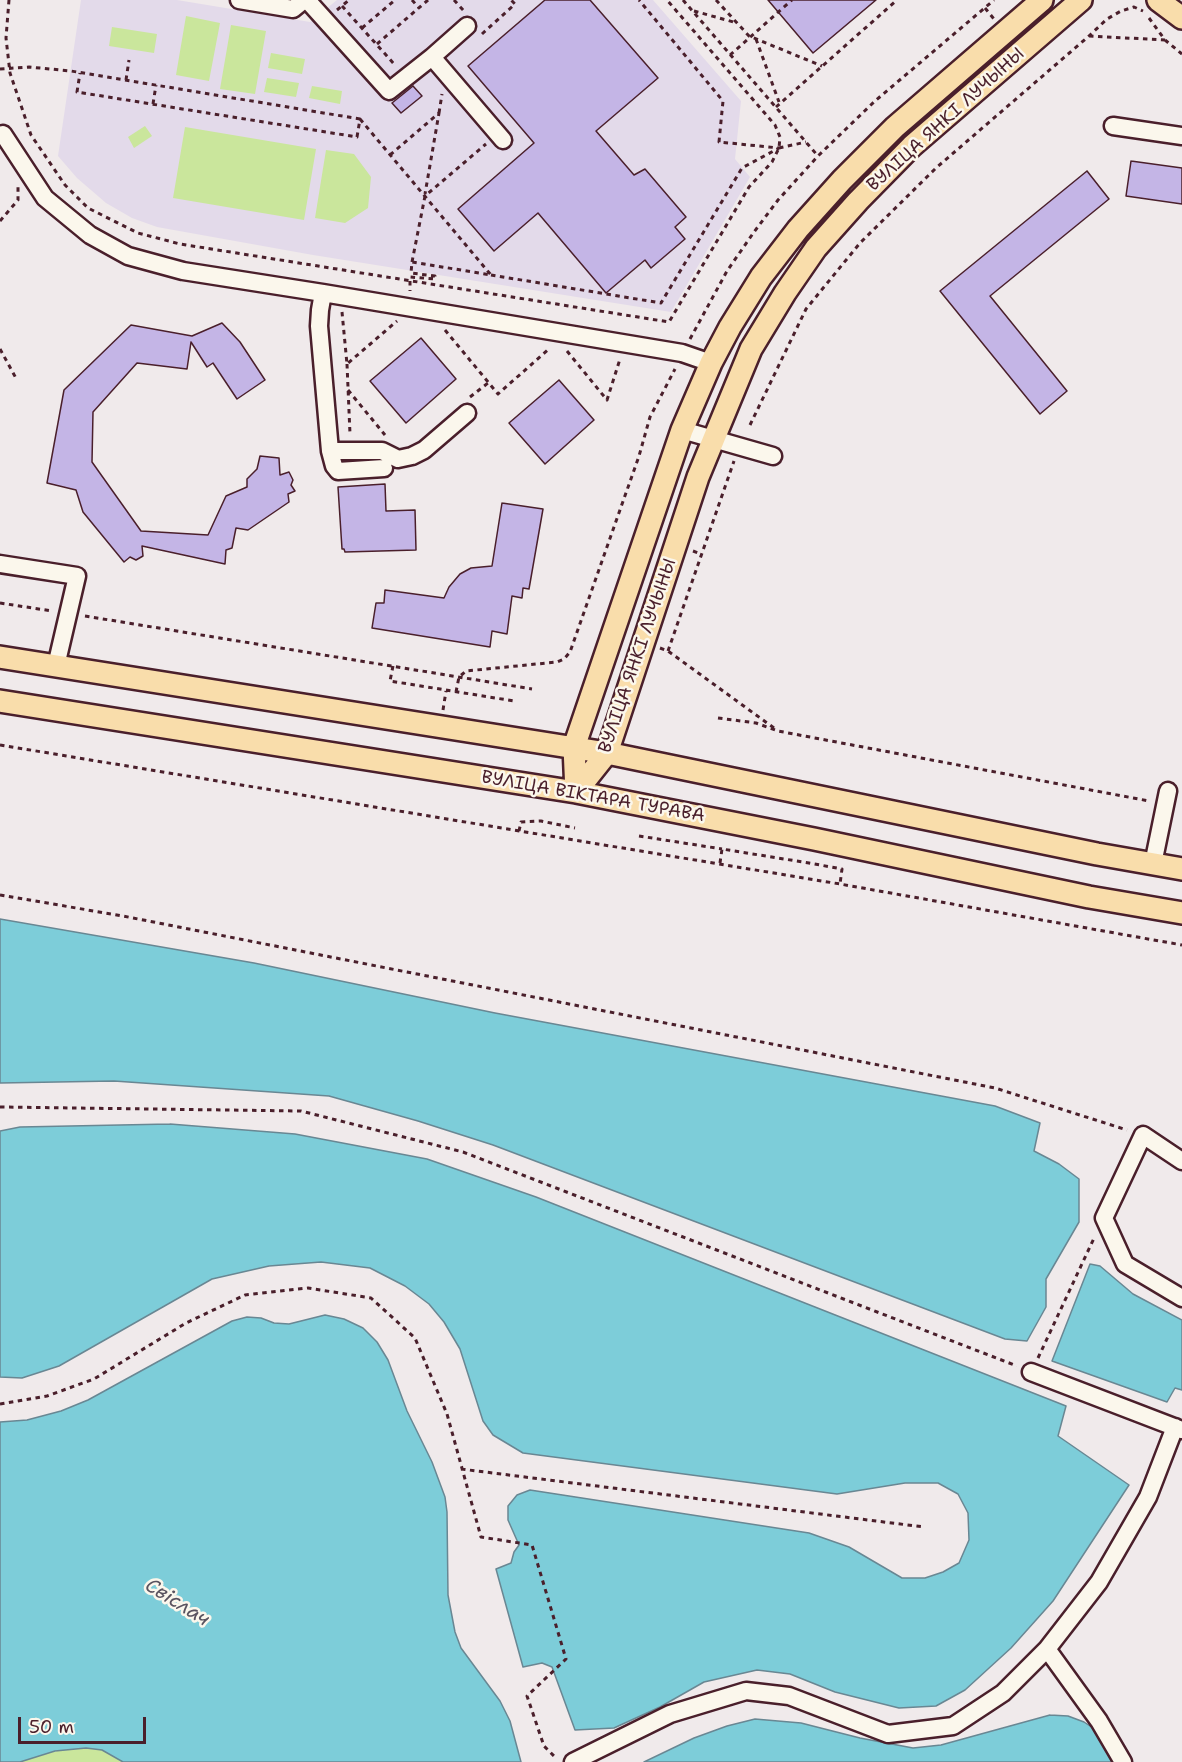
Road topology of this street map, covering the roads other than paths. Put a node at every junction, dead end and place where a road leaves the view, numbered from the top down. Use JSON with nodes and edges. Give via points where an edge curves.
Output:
{"nodes":[{"id":1,"x":239,"y":0,"type":"edge"},
{"id":2,"x":306,"y":0,"type":"edge"},
{"id":3,"x":1042,"y":0,"type":"edge"},
{"id":4,"x":1081,"y":0,"type":"edge"},
{"id":5,"x":1158,"y":0,"type":"edge"},
{"id":6,"x":1182,"y":18,"type":"edge"},
{"id":7,"x":471,"y":33,"type":"road end"},
{"id":8,"x":432,"y":57,"type":"junction"},
{"id":9,"x":1113,"y":126,"type":"dead end"},
{"id":10,"x":1,"y":132,"type":"edge"},
{"id":11,"x":1182,"y":136,"type":"edge"},
{"id":12,"x":500,"y":137,"type":"road end"},
{"id":13,"x":323,"y":293,"type":"junction"},
{"id":14,"x":711,"y":363,"type":"junction"},
{"id":15,"x":467,"y":413,"type":"dead end"},
{"id":16,"x":682,"y":430,"type":"junction"},
{"id":17,"x":714,"y":439,"type":"junction"},
{"id":18,"x":330,"y":452,"type":"junction"},
{"id":19,"x":773,"y":456,"type":"dead end"},
{"id":20,"x":384,"y":468,"type":"dead end"},
{"id":21,"x":0,"y":564,"type":"edge"},
{"id":22,"x":0,"y":657,"type":"edge"},
{"id":23,"x":57,"y":666,"type":"junction"},
{"id":24,"x":0,"y":701,"type":"edge"},
{"id":25,"x":574,"y":747,"type":"junction"},
{"id":26,"x":607,"y":753,"type":"junction"},
{"id":27,"x":576,"y":792,"type":"junction"},
{"id":28,"x":1166,"y":798,"type":"road end"},
{"id":29,"x":1153,"y":864,"type":"junction"},
{"id":30,"x":1182,"y":869,"type":"edge"},
{"id":31,"x":1182,"y":913,"type":"edge"},
{"id":32,"x":1182,"y":1161,"type":"edge"},
{"id":33,"x":1182,"y":1298,"type":"edge"},
{"id":34,"x":1031,"y":1372,"type":"road end"},
{"id":35,"x":1179,"y":1429,"type":"edge"},
{"id":36,"x":1047,"y":1649,"type":"junction"},
{"id":37,"x":573,"y":1762,"type":"edge"},
{"id":38,"x":1123,"y":1762,"type":"edge"}],
"edges":[{"from":1,"to":2,"type":"street","via":[[293,9]]},
{"from":2,"to":8,"type":"street","via":[[389,92]]},
{"from":3,"to":14,"type":"main road","name":"ВУЛІЦА ЯНКІ ЛУЧЫНЫ","via":[[895,127],[835,188],[760,277]]},
{"from":4,"to":17,"type":"main road","name":"ВУЛІЦА ЯНКІ ЛУЧЫНЫ","via":[[912,146],[816,248],[751,349]]},
{"from":5,"to":6,"type":"main road"},
{"from":7,"to":8,"type":"street"},
{"from":8,"to":12,"type":"street"},
{"from":9,"to":11,"type":"street"},
{"from":10,"to":13,"type":"street","via":[[45,198],[90,235],[128,256],[183,271]]},
{"from":13,"to":14,"type":"street","via":[[682,353]]},
{"from":13,"to":18,"type":"street","via":[[319,326]]},
{"from":14,"to":16,"type":"main road","name":"ВУЛІЦА ЯНКІ ЛУЧЫНЫ"},
{"from":15,"to":18,"type":"street","via":[[412,456],[398,459],[382,451]]},
{"from":16,"to":17,"type":"street"},
{"from":16,"to":25,"type":"main road","name":"ВУЛІЦА ЯНКІ ЛУЧЫНЫ"},
{"from":17,"to":19,"type":"street"},
{"from":17,"to":26,"type":"main road","name":"ВУЛІЦА ЯНКІ ЛУЧЫНЫ"},
{"from":18,"to":20,"type":"street","via":[[338,471]]},
{"from":21,"to":23,"type":"street","via":[[77,576]]},
{"from":22,"to":23,"type":"main road"},
{"from":23,"to":25,"type":"main road"},
{"from":24,"to":27,"type":"main road","name":"ВУЛІЦА ВІКТАРА ТУРАВА"},
{"from":25,"to":26,"type":"main road"},
{"from":25,"to":27,"type":"main road","name":"ВУЛІЦА ЯНКІ ЛУЧЫНЫ"},
{"from":26,"to":27,"type":"main road","name":"ВУЛІЦА ЯНКІ ЛУЧЫНЫ"},
{"from":26,"to":29,"type":"main road"},
{"from":27,"to":31,"type":"main road","name":"ВУЛІЦА ВІКТАРА ТУРАВА"},
{"from":28,"to":29,"type":"street"},
{"from":29,"to":30,"type":"main road"},
{"from":32,"to":33,"type":"street","via":[[1143,1135],[1104,1218],[1125,1264]]},
{"from":34,"to":35,"type":"street"},
{"from":35,"to":36,"type":"street","via":[[1148,1497],[1099,1582]]},
{"from":36,"to":37,"type":"street","via":[[1003,1693],[953,1726],[888,1734],[789,1696],[746,1691],[670,1713]]},
{"from":36,"to":38,"type":"street"}]}
